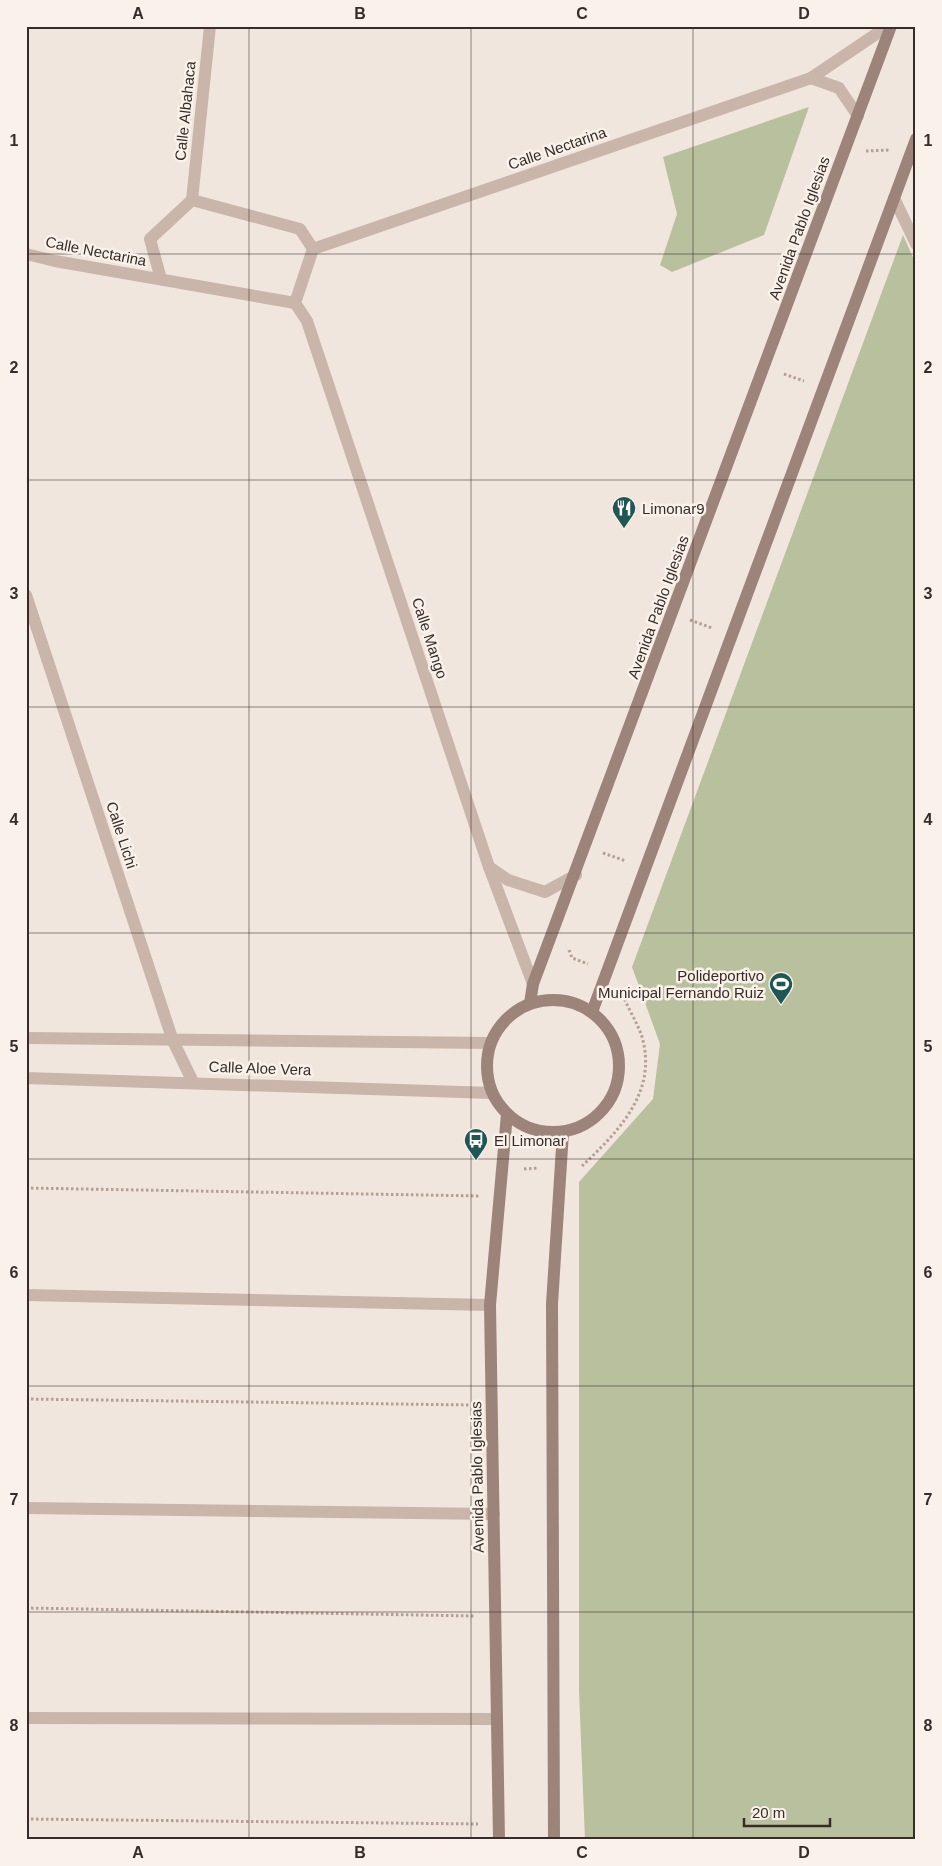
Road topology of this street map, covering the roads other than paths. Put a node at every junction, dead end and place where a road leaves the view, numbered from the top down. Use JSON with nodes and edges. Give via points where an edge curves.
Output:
{"nodes":[{"id":1,"x":210,"y":26,"type":"edge"},
{"id":2,"x":890,"y":26,"type":"edge"},
{"id":3,"x":811,"y":78,"type":"junction"},
{"id":4,"x":858,"y":116,"type":"junction"},
{"id":5,"x":916,"y":139,"type":"edge"},
{"id":6,"x":894,"y":198,"type":"junction"},
{"id":7,"x":192,"y":200,"type":"junction"},
{"id":8,"x":916,"y":244,"type":"edge"},
{"id":9,"x":313,"y":249,"type":"junction"},
{"id":10,"x":26,"y":254,"type":"edge"},
{"id":11,"x":161,"y":279,"type":"junction"},
{"id":12,"x":295,"y":304,"type":"junction"},
{"id":13,"x":26,"y":595,"type":"edge"},
{"id":14,"x":30,"y":622,"type":"edge"},
{"id":15,"x":489,"y":867,"type":"junction"},
{"id":16,"x":576,"y":875,"type":"junction"},
{"id":17,"x":533,"y":984,"type":"junction"},
{"id":18,"x":530,"y":1003,"type":"junction"},
{"id":19,"x":592,"y":1012,"type":"junction"},
{"id":20,"x":26,"y":1038,"type":"edge"},
{"id":21,"x":173,"y":1041,"type":"junction"},
{"id":22,"x":490,"y":1043,"type":"junction"},
{"id":23,"x":26,"y":1078,"type":"edge"},
{"id":24,"x":193,"y":1082,"type":"junction"},
{"id":25,"x":492,"y":1093,"type":"junction"},
{"id":26,"x":507,"y":1114,"type":"junction"},
{"id":27,"x":563,"y":1132,"type":"junction"},
{"id":28,"x":26,"y":1295,"type":"edge"},
{"id":29,"x":490,"y":1305,"type":"junction"},
{"id":30,"x":26,"y":1508,"type":"edge"},
{"id":31,"x":494,"y":1514,"type":"junction"},
{"id":32,"x":26,"y":1718,"type":"edge"},
{"id":33,"x":497,"y":1719,"type":"junction"},
{"id":34,"x":499,"y":1840,"type":"edge"},
{"id":35,"x":554,"y":1840,"type":"edge"}],
"edges":[{"from":1,"to":7,"type":"street","name":"Calle Albahaca"},
{"from":2,"to":3,"type":"street","name":"Calle Nectarina"},
{"from":2,"to":4,"type":"street","name":"Avenida Pablo Iglesias"},
{"from":3,"to":4,"type":"street","via":[[839,88]]},
{"from":3,"to":9,"type":"street","name":"Calle Nectarina"},
{"from":4,"to":16,"type":"street","name":"Avenida Pablo Iglesias"},
{"from":5,"to":6,"type":"street"},
{"from":6,"to":8,"type":"street"},
{"from":6,"to":19,"type":"street"},
{"from":7,"to":9,"type":"street","via":[[300,229]]},
{"from":7,"to":11,"type":"street","via":[[150,239]]},
{"from":9,"to":12,"type":"street"},
{"from":10,"to":11,"type":"street","name":"Calle Nectarina"},
{"from":11,"to":12,"type":"street","name":"Calle Nectarina"},
{"from":12,"to":15,"type":"street","name":"Calle Mango","via":[[307,322]]},
{"from":13,"to":14,"type":"street","name":"Calle Lichi"},
{"from":14,"to":21,"type":"street","name":"Calle Lichi"},
{"from":15,"to":16,"type":"street","via":[[508,880],[544,892]]},
{"from":15,"to":17,"type":"street","name":"Calle Mango"},
{"from":16,"to":17,"type":"street","name":"Avenida Pablo Iglesias"},
{"from":17,"to":18,"type":"street","name":"Avenida Pablo Iglesias"},
{"from":18,"to":19,"type":"street","via":[[562,1000]]},
{"from":18,"to":22,"type":"street","via":[[506,1019]]},
{"from":19,"to":27,"type":"street","via":[[610,1031],[619,1055],[618,1082],[607,1105],[587,1123]]},
{"from":20,"to":21,"type":"street","name":"Calle Aloe Vera"},
{"from":21,"to":22,"type":"street","name":"Calle Aloe Vera"},
{"from":21,"to":24,"type":"street","name":"Calle Lichi"},
{"from":22,"to":25,"type":"street","via":[[486,1068]]},
{"from":23,"to":24,"type":"street","name":"Calle Aloe Vera"},
{"from":24,"to":25,"type":"street","name":"Calle Aloe Vera"},
{"from":25,"to":26,"type":"street"},
{"from":26,"to":27,"type":"street","via":[[532,1129]]},
{"from":26,"to":29,"type":"street","name":"Avenida Pablo Iglesias"},
{"from":27,"to":35,"type":"street","via":[[552,1304]]},
{"from":28,"to":29,"type":"street"},
{"from":29,"to":31,"type":"street","name":"Avenida Pablo Iglesias"},
{"from":30,"to":31,"type":"street"},
{"from":31,"to":33,"type":"street","name":"Avenida Pablo Iglesias"},
{"from":32,"to":33,"type":"street"},
{"from":33,"to":34,"type":"street","name":"Avenida Pablo Iglesias"}]}
